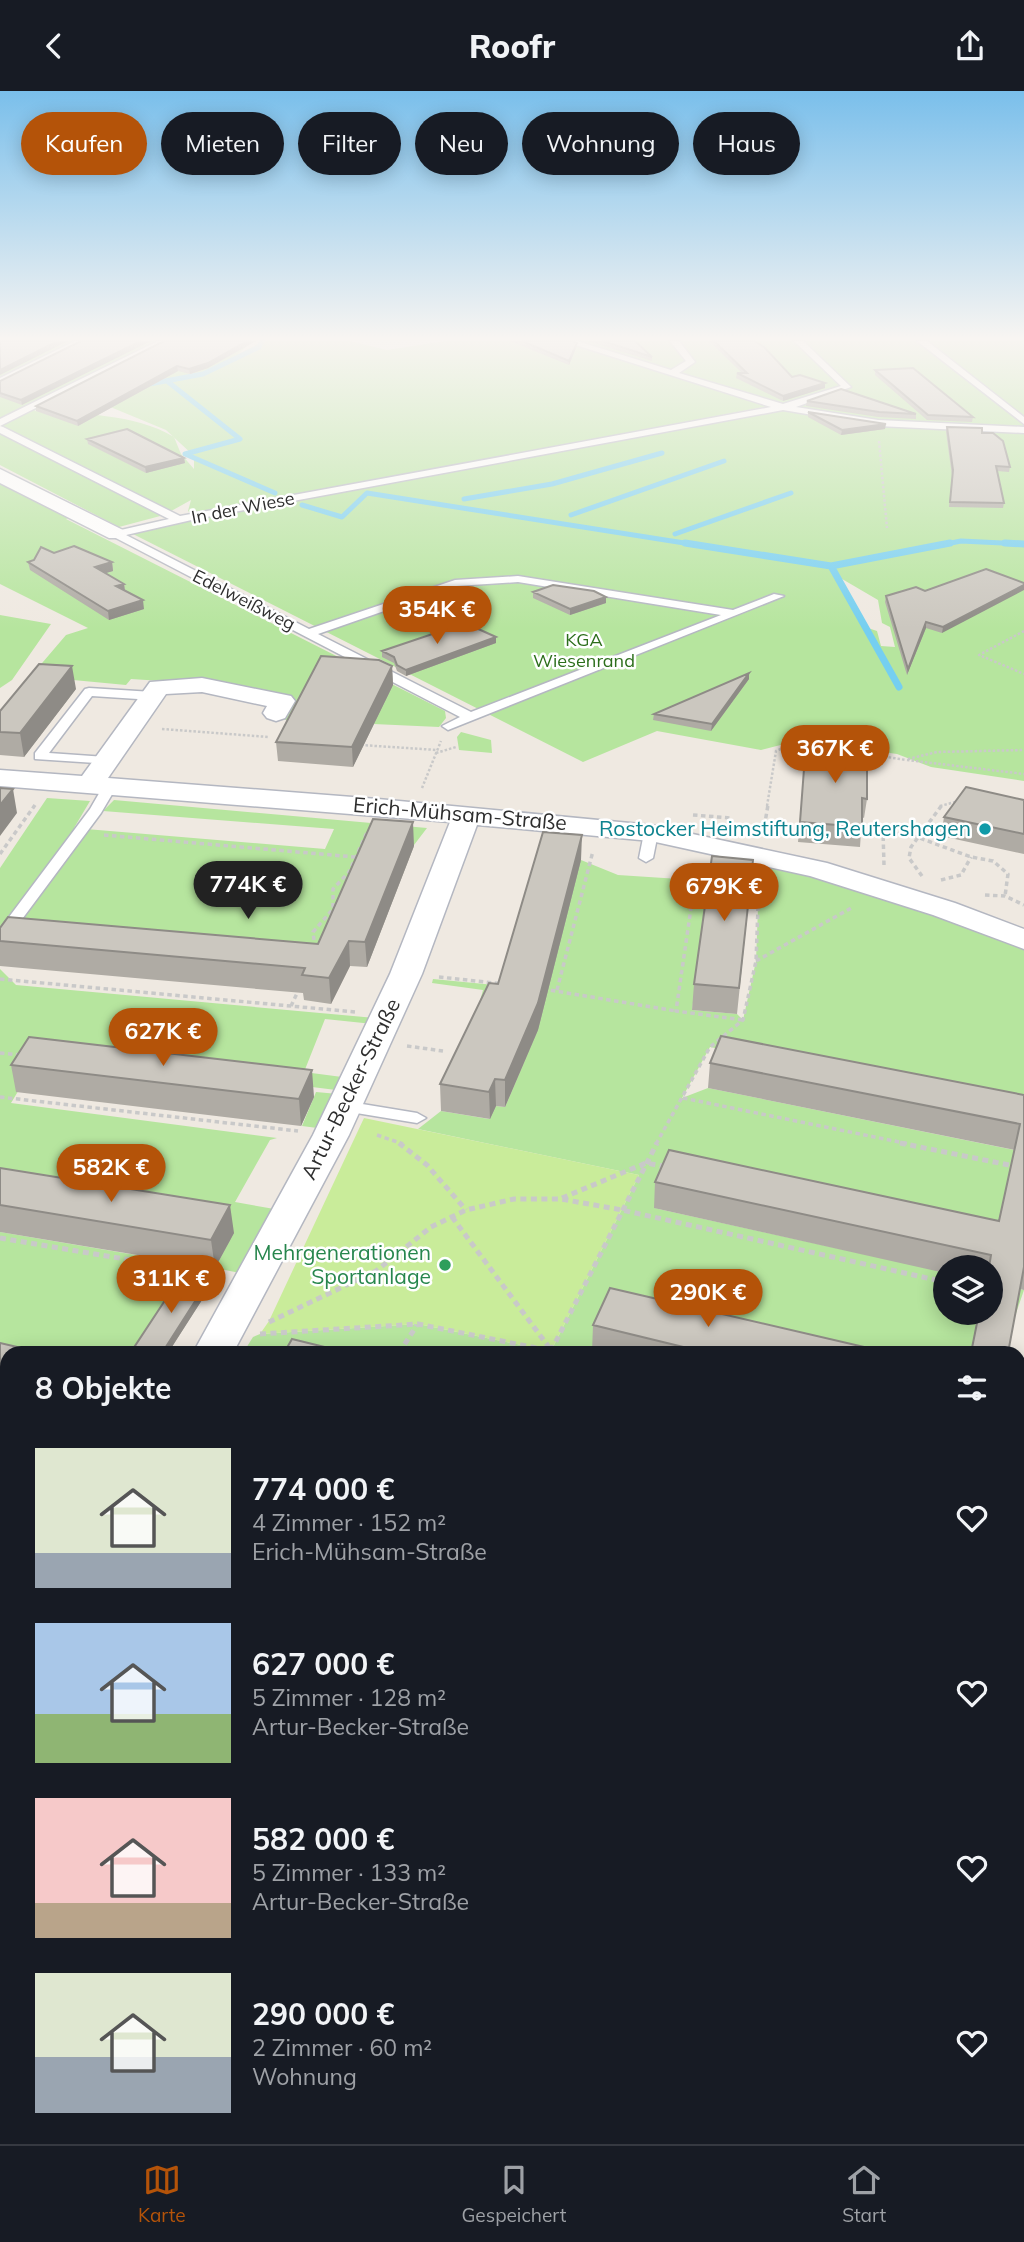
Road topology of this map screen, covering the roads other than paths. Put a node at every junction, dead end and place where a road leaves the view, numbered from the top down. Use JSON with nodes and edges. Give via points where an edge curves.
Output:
{"nodes":[{"id":1,"x":24,"y":437,"type":"edge"},
{"id":2,"x":623,"y":437,"type":"edge"},
{"id":3,"x":0,"y":475,"type":"edge"},
{"id":4,"x":179,"y":520,"type":"junction"},
{"id":5,"x":116,"y":534,"type":"junction"},
{"id":6,"x":778,"y":596,"type":"dead end"},
{"id":7,"x":733,"y":613,"type":"junction"},
{"id":8,"x":309,"y":633,"type":"junction"},
{"id":9,"x":153,"y":696,"type":"junction"},
{"id":10,"x":276,"y":713,"type":"dead end"},
{"id":11,"x":468,"y":716,"type":"junction"},
{"id":12,"x":448,"y":726,"type":"road end"},
{"id":13,"x":102,"y":777,"type":"junction"},
{"id":14,"x":0,"y":778,"type":"edge"},
{"id":15,"x":467,"y":815,"type":"junction"},
{"id":16,"x":3,"y":935,"type":"edge"},
{"id":17,"x":1024,"y":940,"type":"edge"},
{"id":18,"x":417,"y":1118,"type":"dead end"},
{"id":19,"x":338,"y":1121,"type":"junction"},
{"id":20,"x":217,"y":1346,"type":"edge"}],
"edges":[{"from":1,"to":4,"type":"lane"},
{"from":2,"to":4,"type":"lane","name":"In der Wiese"},
{"from":3,"to":5,"type":"street","name":"Edelweißweg"},
{"from":4,"to":5,"type":"lane","name":"In der Wiese"},
{"from":5,"to":8,"type":"lane","name":"Edelweißweg"},
{"from":6,"to":7,"type":"lane"},
{"from":7,"to":8,"type":"lane","via":[[518,579],[455,583]]},
{"from":7,"to":11,"type":"lane","via":[[484,714]]},
{"from":8,"to":11,"type":"lane","name":"Edelweißweg"},
{"from":9,"to":10,"type":"street","via":[[159,687],[202,685],[282,701]]},
{"from":9,"to":13,"type":"street"},
{"from":9,"to":13,"type":"lane","via":[[89,692],[40,756]]},
{"from":11,"to":12,"type":"lane"},
{"from":13,"to":14,"type":"street","name":"Erich-Mühsam-Straße","via":[[52,782]]},
{"from":13,"to":15,"type":"street","name":"Erich-Mühsam-Straße"},
{"from":13,"to":16,"type":"lane","via":[[79,833]]},
{"from":15,"to":17,"type":"street","name":"Erich-Mühsam-Straße","via":[[600,826],[648,846],[701,842],[760,855],[885,890]]},
{"from":15,"to":19,"type":"street","name":"Artur-Becker-Straße","via":[[406,974]]},
{"from":18,"to":19,"type":"lane"},
{"from":19,"to":20,"type":"street","name":"Artur-Becker-Straße"}]}
